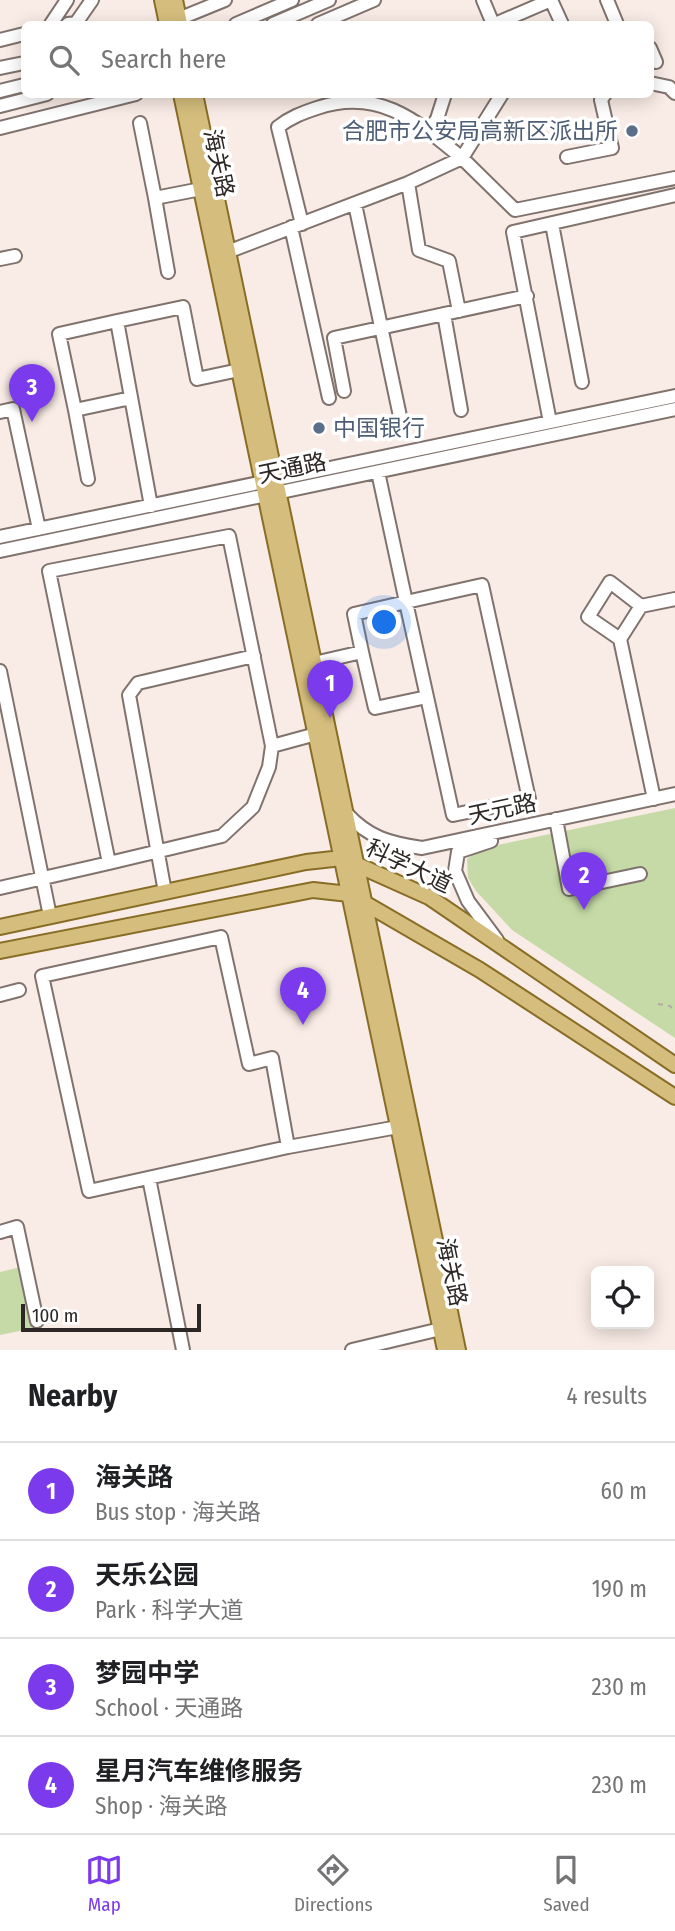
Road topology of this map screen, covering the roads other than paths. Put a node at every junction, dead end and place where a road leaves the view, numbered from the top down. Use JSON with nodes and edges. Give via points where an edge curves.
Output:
{"nodes":[{"id":1,"x":67,"y":0,"type":"edge"},
{"id":2,"x":92,"y":0,"type":"edge"},
{"id":3,"x":162,"y":0,"type":"edge"},
{"id":4,"x":175,"y":0,"type":"edge"},
{"id":5,"x":225,"y":0,"type":"edge"},
{"id":6,"x":292,"y":0,"type":"edge"},
{"id":7,"x":329,"y":0,"type":"edge"},
{"id":8,"x":374,"y":0,"type":"edge"},
{"id":9,"x":483,"y":0,"type":"edge"},
{"id":10,"x":551,"y":0,"type":"edge"},
{"id":11,"x":607,"y":0,"type":"edge"},
{"id":12,"x":53,"y":21,"type":"edge"},
{"id":13,"x":77,"y":21,"type":"edge"},
{"id":14,"x":170,"y":21,"type":"edge"},
{"id":15,"x":171,"y":21,"type":"edge"},
{"id":16,"x":176,"y":21,"type":"edge"},
{"id":17,"x":243,"y":21,"type":"edge"},
{"id":18,"x":280,"y":21,"type":"edge"},
{"id":19,"x":325,"y":21,"type":"edge"},
{"id":20,"x":493,"y":21,"type":"edge"},
{"id":21,"x":501,"y":21,"type":"edge"},
{"id":22,"x":561,"y":21,"type":"edge"},
{"id":23,"x":616,"y":21,"type":"edge"},
{"id":24,"x":21,"y":34,"type":"edge"},
{"id":25,"x":0,"y":40,"type":"edge"},
{"id":26,"x":654,"y":57,"type":"edge"},
{"id":27,"x":656,"y":62,"type":"dead end"},
{"id":28,"x":21,"y":63,"type":"edge"},
{"id":29,"x":0,"y":68,"type":"edge"},
{"id":30,"x":654,"y":84,"type":"edge"},
{"id":31,"x":21,"y":86,"type":"edge"},
{"id":32,"x":0,"y":91,"type":"edge"},
{"id":33,"x":675,"y":93,"type":"edge"},
{"id":34,"x":31,"y":98,"type":"edge"},
{"id":35,"x":120,"y":98,"type":"edge"},
{"id":36,"x":182,"y":98,"type":"edge"},
{"id":37,"x":196,"y":98,"type":"edge"},
{"id":38,"x":444,"y":98,"type":"edge"},
{"id":39,"x":500,"y":98,"type":"edge"},
{"id":40,"x":602,"y":98,"type":"edge"},
{"id":41,"x":0,"y":106,"type":"edge"},
{"id":42,"x":140,"y":123,"type":"dead end"},
{"id":43,"x":0,"y":128,"type":"edge"},
{"id":44,"x":428,"y":131,"type":"junction"},
{"id":45,"x":567,"y":157,"type":"dead end"},
{"id":46,"x":462,"y":158,"type":"junction"},
{"id":47,"x":675,"y":178,"type":"edge"},
{"id":48,"x":408,"y":183,"type":"junction"},
{"id":49,"x":201,"y":189,"type":"junction"},
{"id":50,"x":674,"y":195,"type":"edge"},
{"id":51,"x":155,"y":198,"type":"junction"},
{"id":52,"x":355,"y":204,"type":"junction"},
{"id":53,"x":675,"y":209,"type":"edge"},
{"id":54,"x":552,"y":224,"type":"junction"},
{"id":55,"x":297,"y":226,"type":"junction"},
{"id":56,"x":222,"y":254,"type":"junction"},
{"id":57,"x":15,"y":256,"type":"dead end"},
{"id":58,"x":0,"y":259,"type":"edge"},
{"id":59,"x":168,"y":272,"type":"dead end"},
{"id":60,"x":527,"y":296,"type":"junction"},
{"id":61,"x":459,"y":311,"type":"junction"},
{"id":62,"x":444,"y":314,"type":"junction"},
{"id":63,"x":117,"y":321,"type":"junction"},
{"id":64,"x":380,"y":328,"type":"junction"},
{"id":65,"x":239,"y":370,"type":"junction"},
{"id":66,"x":582,"y":382,"type":"dead end"},
{"id":67,"x":344,"y":391,"type":"dead end"},
{"id":68,"x":675,"y":396,"type":"edge"},
{"id":69,"x":131,"y":398,"type":"junction"},
{"id":70,"x":329,"y":398,"type":"dead end"},
{"id":71,"x":675,"y":409,"type":"edge"},
{"id":72,"x":75,"y":410,"type":"junction"},
{"id":73,"x":461,"y":410,"type":"dead end"},
{"id":74,"x":0,"y":412,"type":"edge"},
{"id":75,"x":401,"y":421,"type":"dead end"},
{"id":76,"x":550,"y":422,"type":"junction"},
{"id":77,"x":378,"y":472,"type":"junction"},
{"id":78,"x":88,"y":479,"type":"dead end"},
{"id":79,"x":271,"y":488,"type":"junction"},
{"id":80,"x":151,"y":506,"type":"junction"},
{"id":81,"x":39,"y":529,"type":"junction"},
{"id":82,"x":0,"y":537,"type":"edge"},
{"id":83,"x":0,"y":551,"type":"edge"},
{"id":84,"x":675,"y":598,"type":"edge"},
{"id":85,"x":405,"y":602,"type":"junction"},
{"id":86,"x":640,"y":606,"type":"junction"},
{"id":87,"x":620,"y":639,"type":"junction"},
{"id":88,"x":362,"y":652,"type":"junction"},
{"id":89,"x":254,"y":656,"type":"junction"},
{"id":90,"x":314,"y":663,"type":"junction"},
{"id":91,"x":0,"y":671,"type":"edge"},
{"id":92,"x":427,"y":697,"type":"junction"},
{"id":93,"x":316,"y":734,"type":"junction"},
{"id":94,"x":14,"y":737,"type":"junction"},
{"id":95,"x":0,"y":740,"type":"edge"},
{"id":96,"x":272,"y":746,"type":"junction"},
{"id":97,"x":675,"y":794,"type":"edge"},
{"id":98,"x":654,"y":799,"type":"junction"},
{"id":99,"x":675,"y":803,"type":"edge"},
{"id":100,"x":346,"y":813,"type":"junction"},
{"id":101,"x":557,"y":823,"type":"junction"},
{"id":102,"x":159,"y":852,"type":"junction"},
{"id":103,"x":342,"y":858,"type":"junction"},
{"id":104,"x":109,"y":863,"type":"junction"},
{"id":105,"x":357,"y":865,"type":"junction"},
{"id":106,"x":640,"y":874,"type":"dead end"},
{"id":107,"x":43,"y":879,"type":"junction"},
{"id":108,"x":0,"y":888,"type":"edge"},
{"id":109,"x":165,"y":892,"type":"junction"},
{"id":110,"x":349,"y":894,"type":"junction"},
{"id":111,"x":365,"y":904,"type":"junction"},
{"id":112,"x":50,"y":916,"type":"junction"},
{"id":113,"x":0,"y":927,"type":"edge"},
{"id":114,"x":501,"y":946,"type":"junction"},
{"id":115,"x":0,"y":951,"type":"edge"},
{"id":116,"x":19,"y":990,"type":"dead end"},
{"id":117,"x":0,"y":995,"type":"edge"},
{"id":118,"x":675,"y":1065,"type":"edge"},
{"id":119,"x":675,"y":1097,"type":"edge"},
{"id":120,"x":398,"y":1127,"type":"junction"},
{"id":121,"x":288,"y":1147,"type":"junction"},
{"id":122,"x":149,"y":1178,"type":"junction"},
{"id":123,"x":0,"y":1231,"type":"edge"},
{"id":124,"x":37,"y":1321,"type":"dead end"},
{"id":125,"x":447,"y":1328,"type":"junction"},
{"id":126,"x":183,"y":1350,"type":"edge"},
{"id":127,"x":352,"y":1350,"type":"edge"},
{"id":128,"x":445,"y":1350,"type":"edge"},
{"id":129,"x":458,"y":1350,"type":"edge"}],
"edges":[{"from":1,"to":12,"type":"street"},
{"from":2,"to":13,"type":"street"},
{"from":3,"to":14,"type":"main road"},
{"from":4,"to":15,"type":"main road"},
{"from":5,"to":16,"type":"street"},
{"from":6,"to":17,"type":"street"},
{"from":7,"to":18,"type":"street"},
{"from":8,"to":19,"type":"street"},
{"from":9,"to":20,"type":"street"},
{"from":10,"to":21,"type":"street"},
{"from":10,"to":22,"type":"street"},
{"from":11,"to":23,"type":"street"},
{"from":24,"to":25,"type":"street"},
{"from":26,"to":27,"type":"street"},
{"from":28,"to":29,"type":"street"},
{"from":30,"to":33,"type":"street"},
{"from":31,"to":32,"type":"street"},
{"from":34,"to":41,"type":"street"},
{"from":35,"to":43,"type":"street"},
{"from":36,"to":49,"type":"main road","name":"海关路"},
{"from":37,"to":56,"type":"main road","name":"海关路"},
{"from":38,"to":44,"type":"street"},
{"from":39,"to":46,"type":"street"},
{"from":40,"to":45,"type":"street","via":[[612,148]]},
{"from":42,"to":51,"type":"street"},
{"from":44,"to":46,"type":"street"},
{"from":44,"to":55,"type":"street","via":[[369,101],[334,102],[292,116],[278,127]]},
{"from":46,"to":47,"type":"street","via":[[515,210]]},
{"from":46,"to":48,"type":"street"},
{"from":48,"to":52,"type":"street"},
{"from":48,"to":61,"type":"street","via":[[419,250],[449,261]]},
{"from":49,"to":51,"type":"street"},
{"from":49,"to":56,"type":"main road","name":"海关路"},
{"from":50,"to":53,"type":"street"},
{"from":50,"to":54,"type":"street"},
{"from":51,"to":59,"type":"street"},
{"from":52,"to":55,"type":"street"},
{"from":52,"to":64,"type":"street"},
{"from":54,"to":60,"type":"street","via":[[513,232]]},
{"from":54,"to":66,"type":"street"},
{"from":55,"to":56,"type":"street"},
{"from":55,"to":70,"type":"street"},
{"from":56,"to":65,"type":"main road","name":"海关路"},
{"from":56,"to":79,"type":"main road","name":"海关路"},
{"from":57,"to":58,"type":"street"},
{"from":60,"to":61,"type":"street"},
{"from":60,"to":76,"type":"street"},
{"from":61,"to":62,"type":"street"},
{"from":62,"to":64,"type":"street"},
{"from":62,"to":73,"type":"street"},
{"from":63,"to":65,"type":"street","via":[[183,307],[197,379]]},
{"from":63,"to":69,"type":"street"},
{"from":63,"to":72,"type":"street","via":[[59,334]]},
{"from":64,"to":67,"type":"street","via":[[334,338]]},
{"from":64,"to":75,"type":"street"},
{"from":65,"to":79,"type":"main road","name":"海关路"},
{"from":68,"to":76,"type":"street","name":"天通路"},
{"from":69,"to":72,"type":"street"},
{"from":69,"to":80,"type":"street"},
{"from":71,"to":77,"type":"street","name":"天通路"},
{"from":72,"to":78,"type":"street"},
{"from":74,"to":81,"type":"street","via":[[13,409]]},
{"from":76,"to":79,"type":"street","name":"天通路"},
{"from":77,"to":79,"type":"street","name":"天通路"},
{"from":77,"to":85,"type":"street"},
{"from":79,"to":80,"type":"street","name":"天通路"},
{"from":79,"to":83,"type":"street","name":"天通路"},
{"from":79,"to":90,"type":"main road","name":"海关路"},
{"from":79,"to":93,"type":"main road","name":"海关路"},
{"from":80,"to":81,"type":"street","name":"天通路"},
{"from":81,"to":82,"type":"street","name":"天通路"},
{"from":84,"to":86,"type":"street"},
{"from":85,"to":88,"type":"street","via":[[354,614]]},
{"from":85,"to":92,"type":"street"},
{"from":85,"to":92,"type":"street","via":[[482,585],[529,799],[453,816]]},
{"from":86,"to":87,"type":"street"},
{"from":86,"to":87,"type":"street","via":[[610,582],[588,617]]},
{"from":87,"to":98,"type":"street"},
{"from":88,"to":90,"type":"street"},
{"from":88,"to":92,"type":"street","via":[[375,708]]},
{"from":89,"to":96,"type":"street"},
{"from":89,"to":102,"type":"street","via":[[138,683],[129,695]]},
{"from":89,"to":104,"type":"street","via":[[229,536],[49,570]]},
{"from":90,"to":100,"type":"main road","name":"海关路"},
{"from":91,"to":94,"type":"street"},
{"from":93,"to":96,"type":"street"},
{"from":93,"to":103,"type":"main road","name":"海关路"},
{"from":94,"to":95,"type":"street"},
{"from":94,"to":107,"type":"street"},
{"from":96,"to":102,"type":"street","via":[[253,807],[230,829],[222,836]]},
{"from":97,"to":98,"type":"street","name":"天元路"},
{"from":98,"to":101,"type":"street","name":"天元路"},
{"from":99,"to":101,"type":"street","name":"天元路"},
{"from":100,"to":101,"type":"street","name":"天元路","via":[[370,835],[422,848]]},
{"from":100,"to":105,"type":"main road","name":"海关路"},
{"from":101,"to":106,"type":"street","via":[[569,890]]},
{"from":101,"to":114,"type":"street","name":"天元路","via":[[458,852],[454,871],[468,901]]},
{"from":102,"to":104,"type":"street"},
{"from":102,"to":109,"type":"street"},
{"from":103,"to":105,"type":"main road","name":"科学大道"},
{"from":103,"to":109,"type":"main road","name":"科学大道"},
{"from":103,"to":110,"type":"main road","name":"海关路"},
{"from":104,"to":107,"type":"street"},
{"from":105,"to":111,"type":"main road","name":"海关路"},
{"from":105,"to":114,"type":"main road","name":"科学大道","via":[[429,897]]},
{"from":107,"to":108,"type":"street"},
{"from":107,"to":112,"type":"street"},
{"from":109,"to":112,"type":"main road","name":"科学大道"},
{"from":110,"to":111,"type":"main road"},
{"from":110,"to":115,"type":"main road","via":[[313,890]]},
{"from":110,"to":120,"type":"main road","name":"海关路"},
{"from":111,"to":119,"type":"main road","via":[[480,970]]},
{"from":111,"to":125,"type":"main road","name":"海关路"},
{"from":112,"to":113,"type":"main road","name":"科学大道"},
{"from":114,"to":118,"type":"main road","name":"科学大道"},
{"from":116,"to":117,"type":"street"},
{"from":120,"to":121,"type":"street"},
{"from":120,"to":125,"type":"main road","name":"海关路"},
{"from":121,"to":122,"type":"street"},
{"from":121,"to":122,"type":"street","via":[[272,1058],[249,1063],[221,937],[42,976],[89,1191]]},
{"from":122,"to":126,"type":"street"},
{"from":123,"to":124,"type":"street","via":[[17,1227]]},
{"from":125,"to":127,"type":"street"},
{"from":125,"to":128,"type":"main road","name":"海关路"},
{"from":125,"to":129,"type":"main road","name":"海关路"}]}
